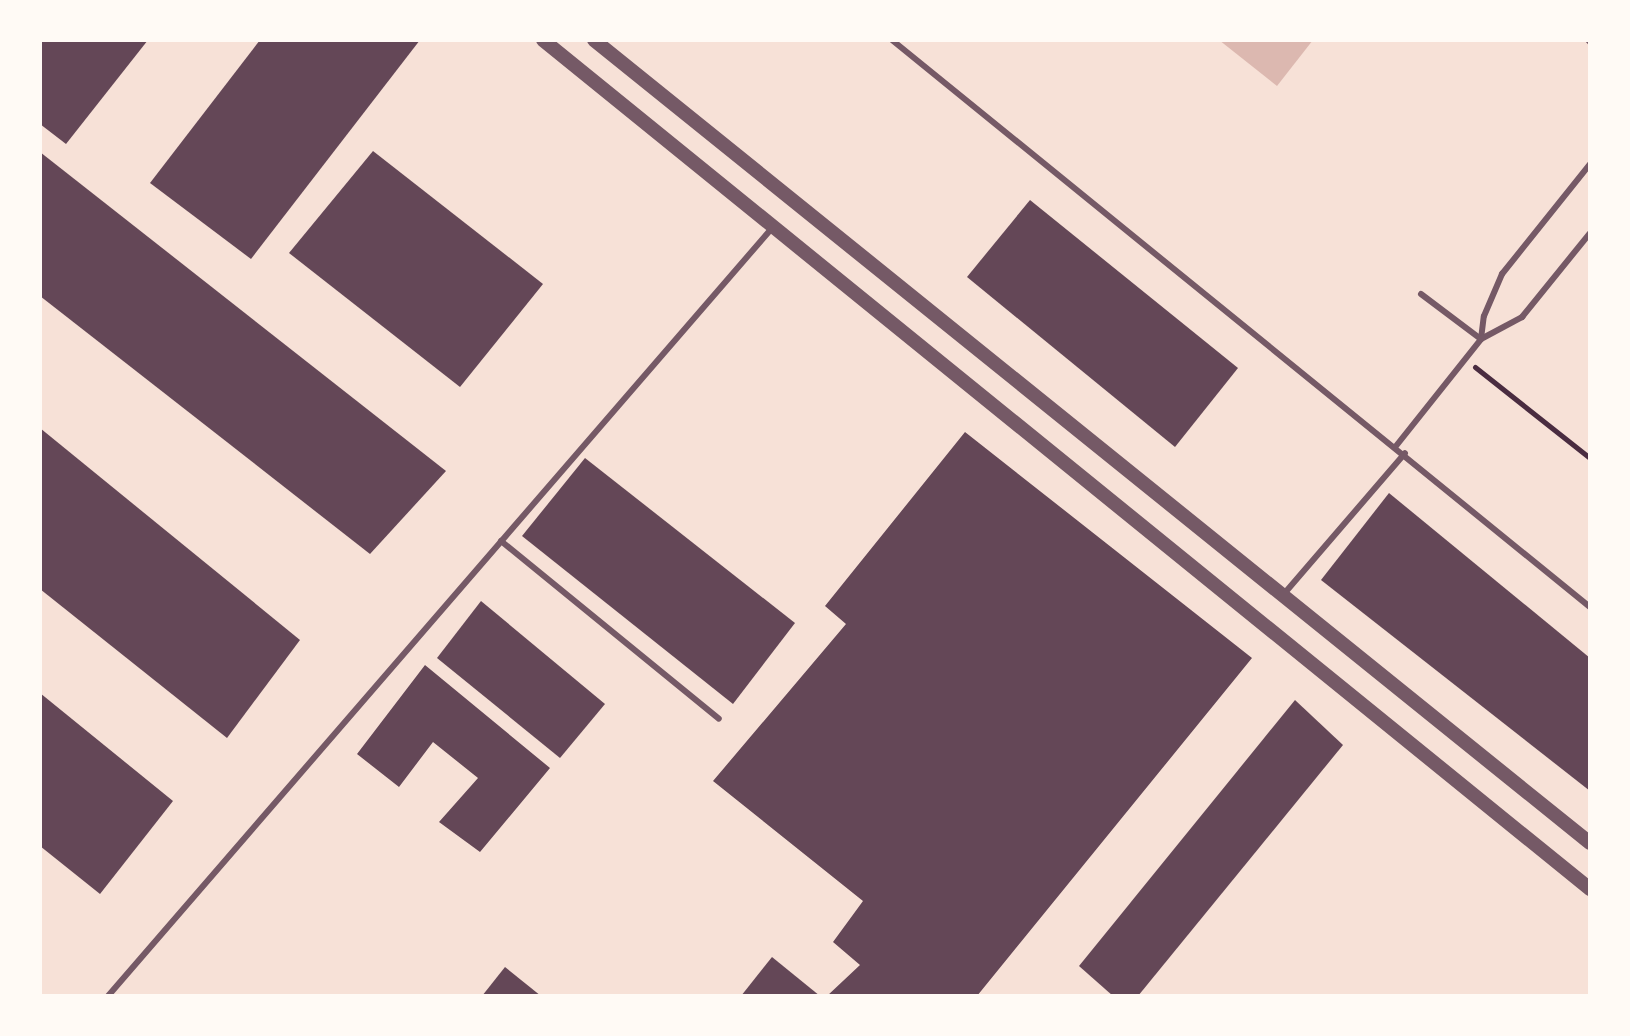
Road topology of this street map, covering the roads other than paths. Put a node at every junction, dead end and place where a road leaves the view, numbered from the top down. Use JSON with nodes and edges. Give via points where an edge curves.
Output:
{"nodes":[{"id":1,"x":543,"y":40,"type":"edge"},
{"id":2,"x":594,"y":40,"type":"edge"},
{"id":3,"x":892,"y":40,"type":"edge"},
{"id":4,"x":1590,"y":164,"type":"edge"},
{"id":5,"x":774,"y":225,"type":"junction"},
{"id":6,"x":1590,"y":233,"type":"edge"},
{"id":7,"x":1421,"y":294,"type":"dead end"},
{"id":8,"x":1481,"y":339,"type":"junction"},
{"id":9,"x":1396,"y":446,"type":"junction"},
{"id":10,"x":1405,"y":453,"type":"junction"},
{"id":11,"x":501,"y":541,"type":"junction"},
{"id":12,"x":1283,"y":595,"type":"junction"},
{"id":13,"x":1590,"y":607,"type":"edge"},
{"id":14,"x":719,"y":719,"type":"dead end"},
{"id":15,"x":1590,"y":843,"type":"edge"},
{"id":16,"x":1590,"y":889,"type":"edge"},
{"id":17,"x":108,"y":996,"type":"edge"}],
"edges":[{"from":1,"to":5,"type":"street"},
{"from":2,"to":12,"type":"street"},
{"from":3,"to":9,"type":"lane"},
{"from":4,"to":8,"type":"lane","via":[[1502,274],[1484,316]]},
{"from":5,"to":11,"type":"lane"},
{"from":5,"to":16,"type":"street"},
{"from":6,"to":8,"type":"lane","via":[[1522,317]]},
{"from":7,"to":8,"type":"lane"},
{"from":8,"to":9,"type":"lane"},
{"from":9,"to":10,"type":"lane"},
{"from":10,"to":12,"type":"lane"},
{"from":10,"to":13,"type":"lane"},
{"from":11,"to":14,"type":"lane"},
{"from":11,"to":17,"type":"lane"},
{"from":12,"to":15,"type":"street"}]}
